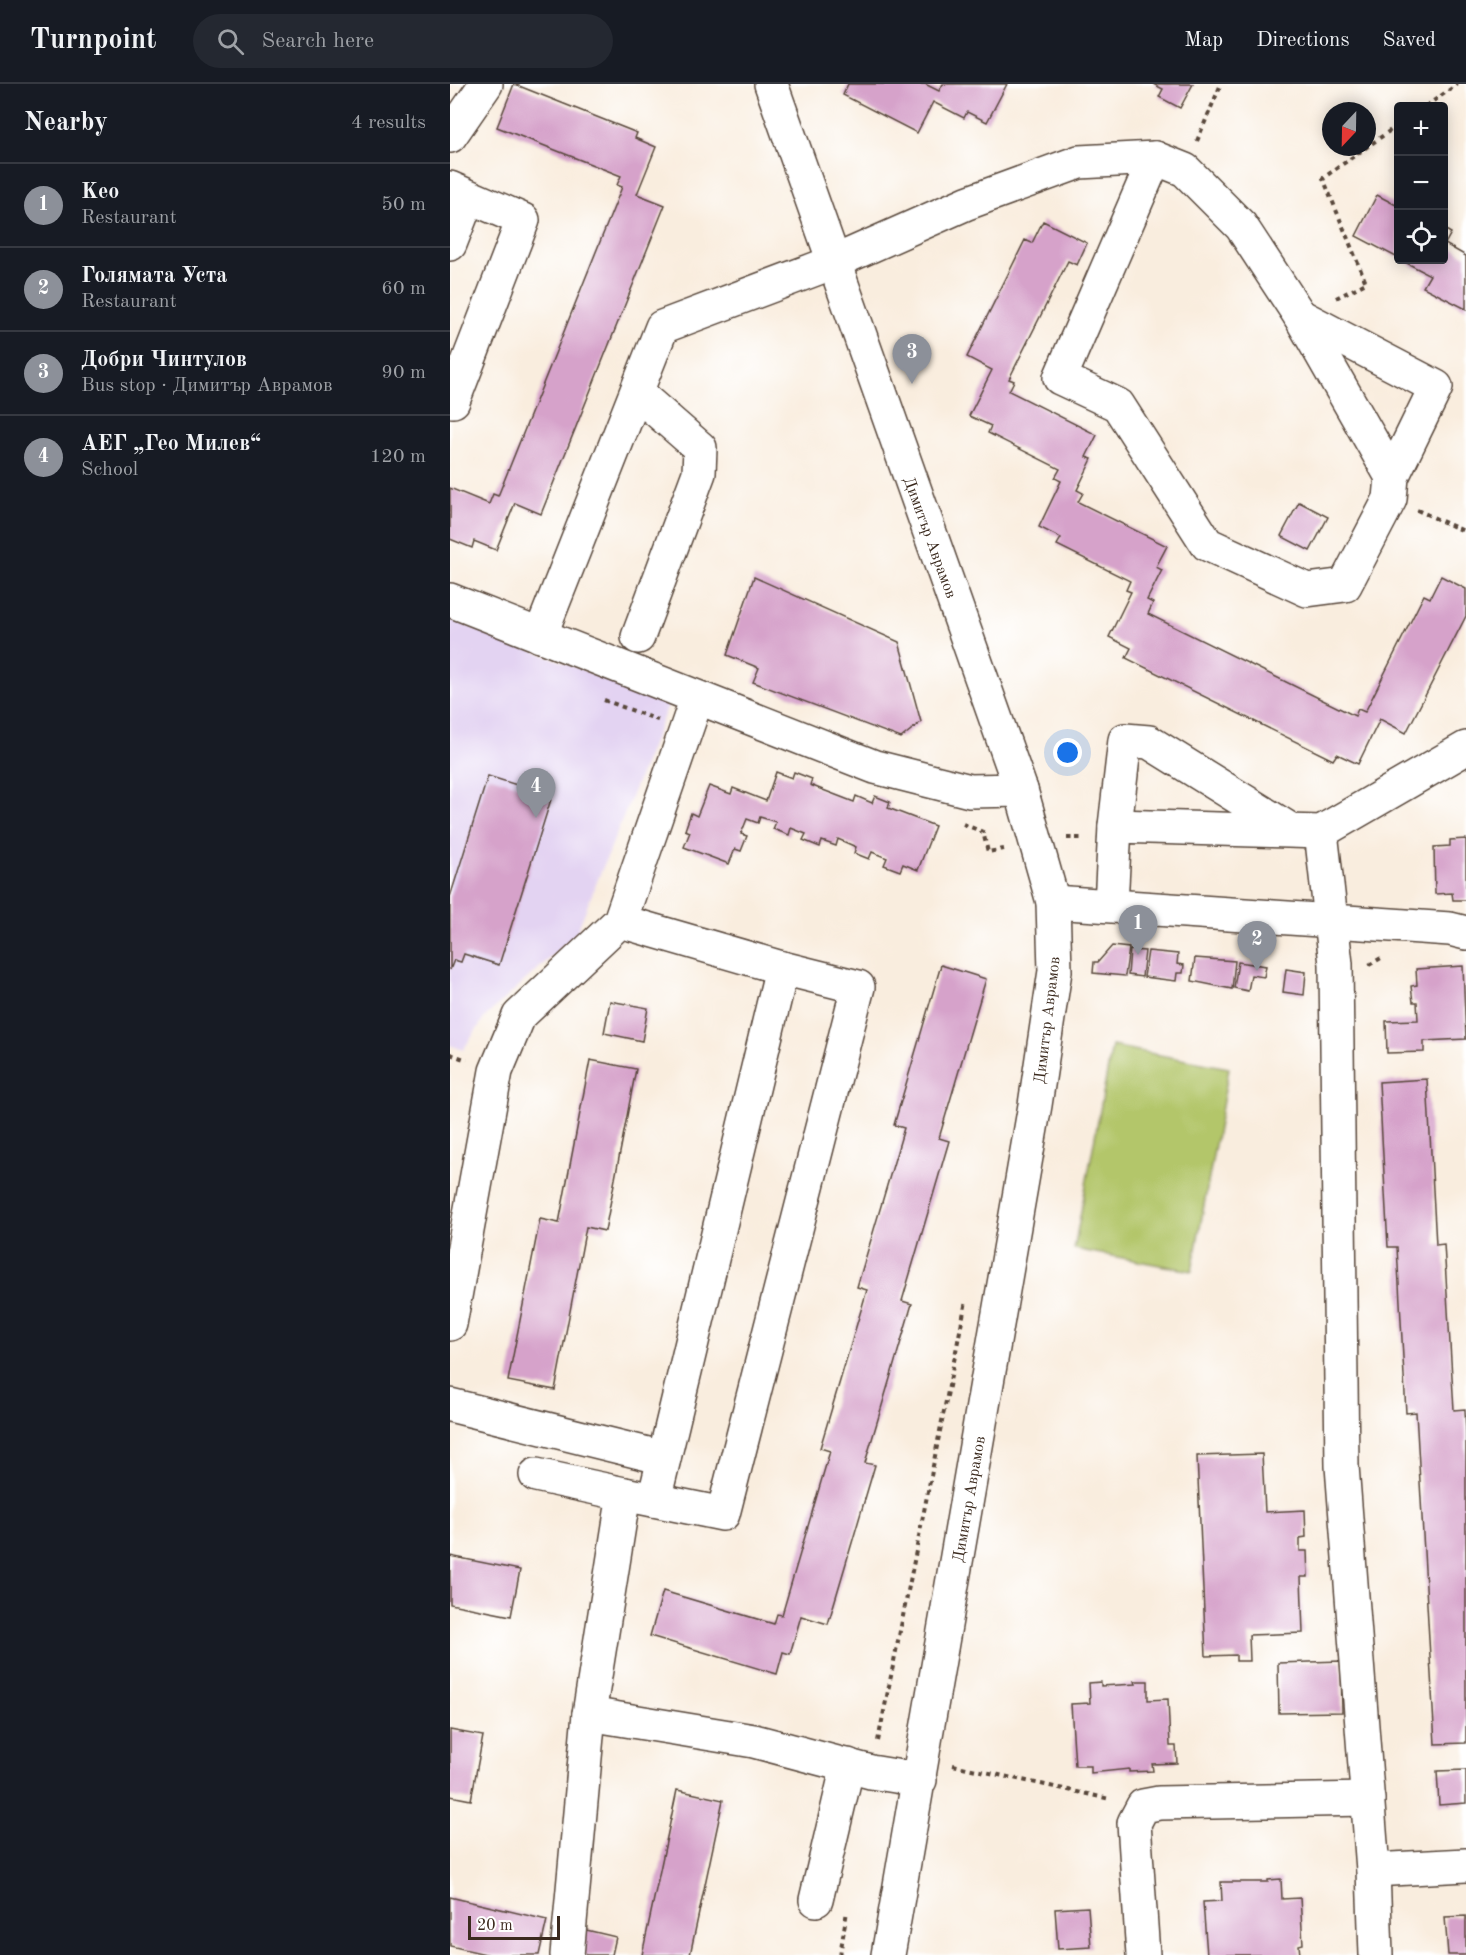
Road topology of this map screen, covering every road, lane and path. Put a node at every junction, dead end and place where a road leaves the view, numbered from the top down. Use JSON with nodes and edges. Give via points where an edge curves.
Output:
{"nodes":[{"id":1,"x":486,"y":84,"type":"edge"},
{"id":2,"x":771,"y":84,"type":"edge"},
{"id":3,"x":1221,"y":84,"type":"edge"},
{"id":4,"x":1458,"y":84,"type":"edge"},
{"id":5,"x":1431,"y":102,"type":"edge"},
{"id":6,"x":1394,"y":128,"type":"edge"},
{"id":7,"x":450,"y":136,"type":"edge"},
{"id":8,"x":1155,"y":158,"type":"junction"},
{"id":9,"x":1185,"y":170,"type":"junction"},
{"id":10,"x":459,"y":193,"type":"edge"},
{"id":11,"x":450,"y":244,"type":"edge"},
{"id":12,"x":834,"y":262,"type":"junction"},
{"id":13,"x":1300,"y":316,"type":"junction"},
{"id":14,"x":638,"y":394,"type":"junction"},
{"id":15,"x":450,"y":400,"type":"edge"},
{"id":16,"x":1391,"y":488,"type":"junction"},
{"id":17,"x":1466,"y":532,"type":"edge"},
{"id":18,"x":450,"y":600,"type":"edge"},
{"id":19,"x":540,"y":636,"type":"junction"},
{"id":20,"x":638,"y":637,"type":"dead end"},
{"id":21,"x":697,"y":698,"type":"junction"},
{"id":22,"x":1466,"y":748,"type":"edge"},
{"id":23,"x":1021,"y":790,"type":"junction"},
{"id":24,"x":1115,"y":826,"type":"junction"},
{"id":25,"x":1306,"y":831,"type":"junction"},
{"id":26,"x":983,"y":832,"type":"dead end"},
{"id":27,"x":1066,"y":838,"type":"dead end"},
{"id":28,"x":1082,"y":845,"type":"dead end"},
{"id":29,"x":1008,"y":849,"type":"dead end"},
{"id":30,"x":1053,"y":902,"type":"junction"},
{"id":31,"x":1111,"y":905,"type":"junction"},
{"id":32,"x":620,"y":921,"type":"junction"},
{"id":33,"x":1332,"y":922,"type":"junction"},
{"id":34,"x":1466,"y":933,"type":"edge"},
{"id":35,"x":782,"y":968,"type":"junction"},
{"id":36,"x":967,"y":1295,"type":"dead end"},
{"id":37,"x":450,"y":1324,"type":"edge"},
{"id":38,"x":450,"y":1405,"type":"edge"},
{"id":39,"x":664,"y":1458,"type":"junction"},
{"id":40,"x":536,"y":1475,"type":"dead end"},
{"id":41,"x":639,"y":1497,"type":"junction"},
{"id":42,"x":589,"y":1714,"type":"junction"},
{"id":43,"x":860,"y":1769,"type":"junction"},
{"id":44,"x":922,"y":1769,"type":"junction"},
{"id":45,"x":1368,"y":1799,"type":"junction"},
{"id":46,"x":1143,"y":1806,"type":"junction"},
{"id":47,"x":1466,"y":1865,"type":"edge"},
{"id":48,"x":1373,"y":1870,"type":"junction"},
{"id":49,"x":816,"y":1900,"type":"dead end"},
{"id":50,"x":848,"y":1909,"type":"dead end"},
{"id":51,"x":567,"y":1955,"type":"edge"},
{"id":52,"x":840,"y":1955,"type":"edge"},
{"id":53,"x":888,"y":1955,"type":"edge"},
{"id":54,"x":1143,"y":1955,"type":"edge"},
{"id":55,"x":1376,"y":1955,"type":"edge"}],
"edges":[{"from":1,"to":7,"type":"street"},
{"from":2,"to":12,"type":"street","name":"Димитър Аврамов"},
{"from":3,"to":9,"type":"path"},
{"from":4,"to":5,"type":"path"},
{"from":6,"to":13,"type":"path","via":[[1323,178],[1366,283]]},
{"from":8,"to":9,"type":"street"},
{"from":8,"to":12,"type":"street","via":[[1079,162],[967,203]]},
{"from":8,"to":16,"type":"street","via":[[1060,378],[1118,405],[1207,544],[1307,590],[1345,585]]},
{"from":9,"to":13,"type":"street","via":[[1241,226]]},
{"from":10,"to":11,"type":"street"},
{"from":10,"to":15,"type":"street","via":[[523,220],[453,401]]},
{"from":12,"to":14,"type":"street","via":[[662,327]]},
{"from":12,"to":23,"type":"street","name":"Димитър Аврамов"},
{"from":13,"to":16,"type":"street"},
{"from":13,"to":16,"type":"street","via":[[1436,387]]},
{"from":14,"to":19,"type":"street"},
{"from":14,"to":20,"type":"street","via":[[700,448],[699,473]]},
{"from":16,"to":17,"type":"path"},
{"from":18,"to":19,"type":"street"},
{"from":19,"to":21,"type":"street"},
{"from":21,"to":23,"type":"street","via":[[875,767],[970,790]]},
{"from":21,"to":32,"type":"street"},
{"from":22,"to":25,"type":"street"},
{"from":23,"to":30,"type":"street","name":"Димитър Аврамов"},
{"from":24,"to":25,"type":"street"},
{"from":24,"to":25,"type":"street","via":[[1125,740],[1149,742]]},
{"from":24,"to":31,"type":"street"},
{"from":25,"to":33,"type":"street"},
{"from":26,"to":29,"type":"path","via":[[988,852]]},
{"from":27,"to":28,"type":"path","via":[[1082,836]]},
{"from":30,"to":31,"type":"street"},
{"from":30,"to":44,"type":"street","name":"Димитър Аврамов","via":[[1055,971]]},
{"from":31,"to":33,"type":"street"},
{"from":32,"to":35,"type":"street"},
{"from":32,"to":37,"type":"street","via":[[519,1016],[514,1027],[496,1071]]},
{"from":33,"to":34,"type":"street"},
{"from":33,"to":45,"type":"street","via":[[1342,1466]]},
{"from":35,"to":39,"type":"street"},
{"from":35,"to":41,"type":"street","via":[[858,987],[723,1514]]},
{"from":36,"to":43,"type":"path"},
{"from":38,"to":39,"type":"street"},
{"from":39,"to":41,"type":"street"},
{"from":40,"to":41,"type":"street"},
{"from":41,"to":42,"type":"street"},
{"from":42,"to":43,"type":"street","via":[[754,1741]]},
{"from":42,"to":51,"type":"street"},
{"from":43,"to":44,"type":"street"},
{"from":43,"to":49,"type":"street"},
{"from":44,"to":46,"type":"path"},
{"from":44,"to":53,"type":"street","name":"Димитър Аврамов"},
{"from":45,"to":46,"type":"street"},
{"from":45,"to":48,"type":"street"},
{"from":46,"to":54,"type":"street","via":[[1134,1823]]},
{"from":47,"to":48,"type":"street"},
{"from":48,"to":55,"type":"street"},
{"from":50,"to":52,"type":"path"}]}
